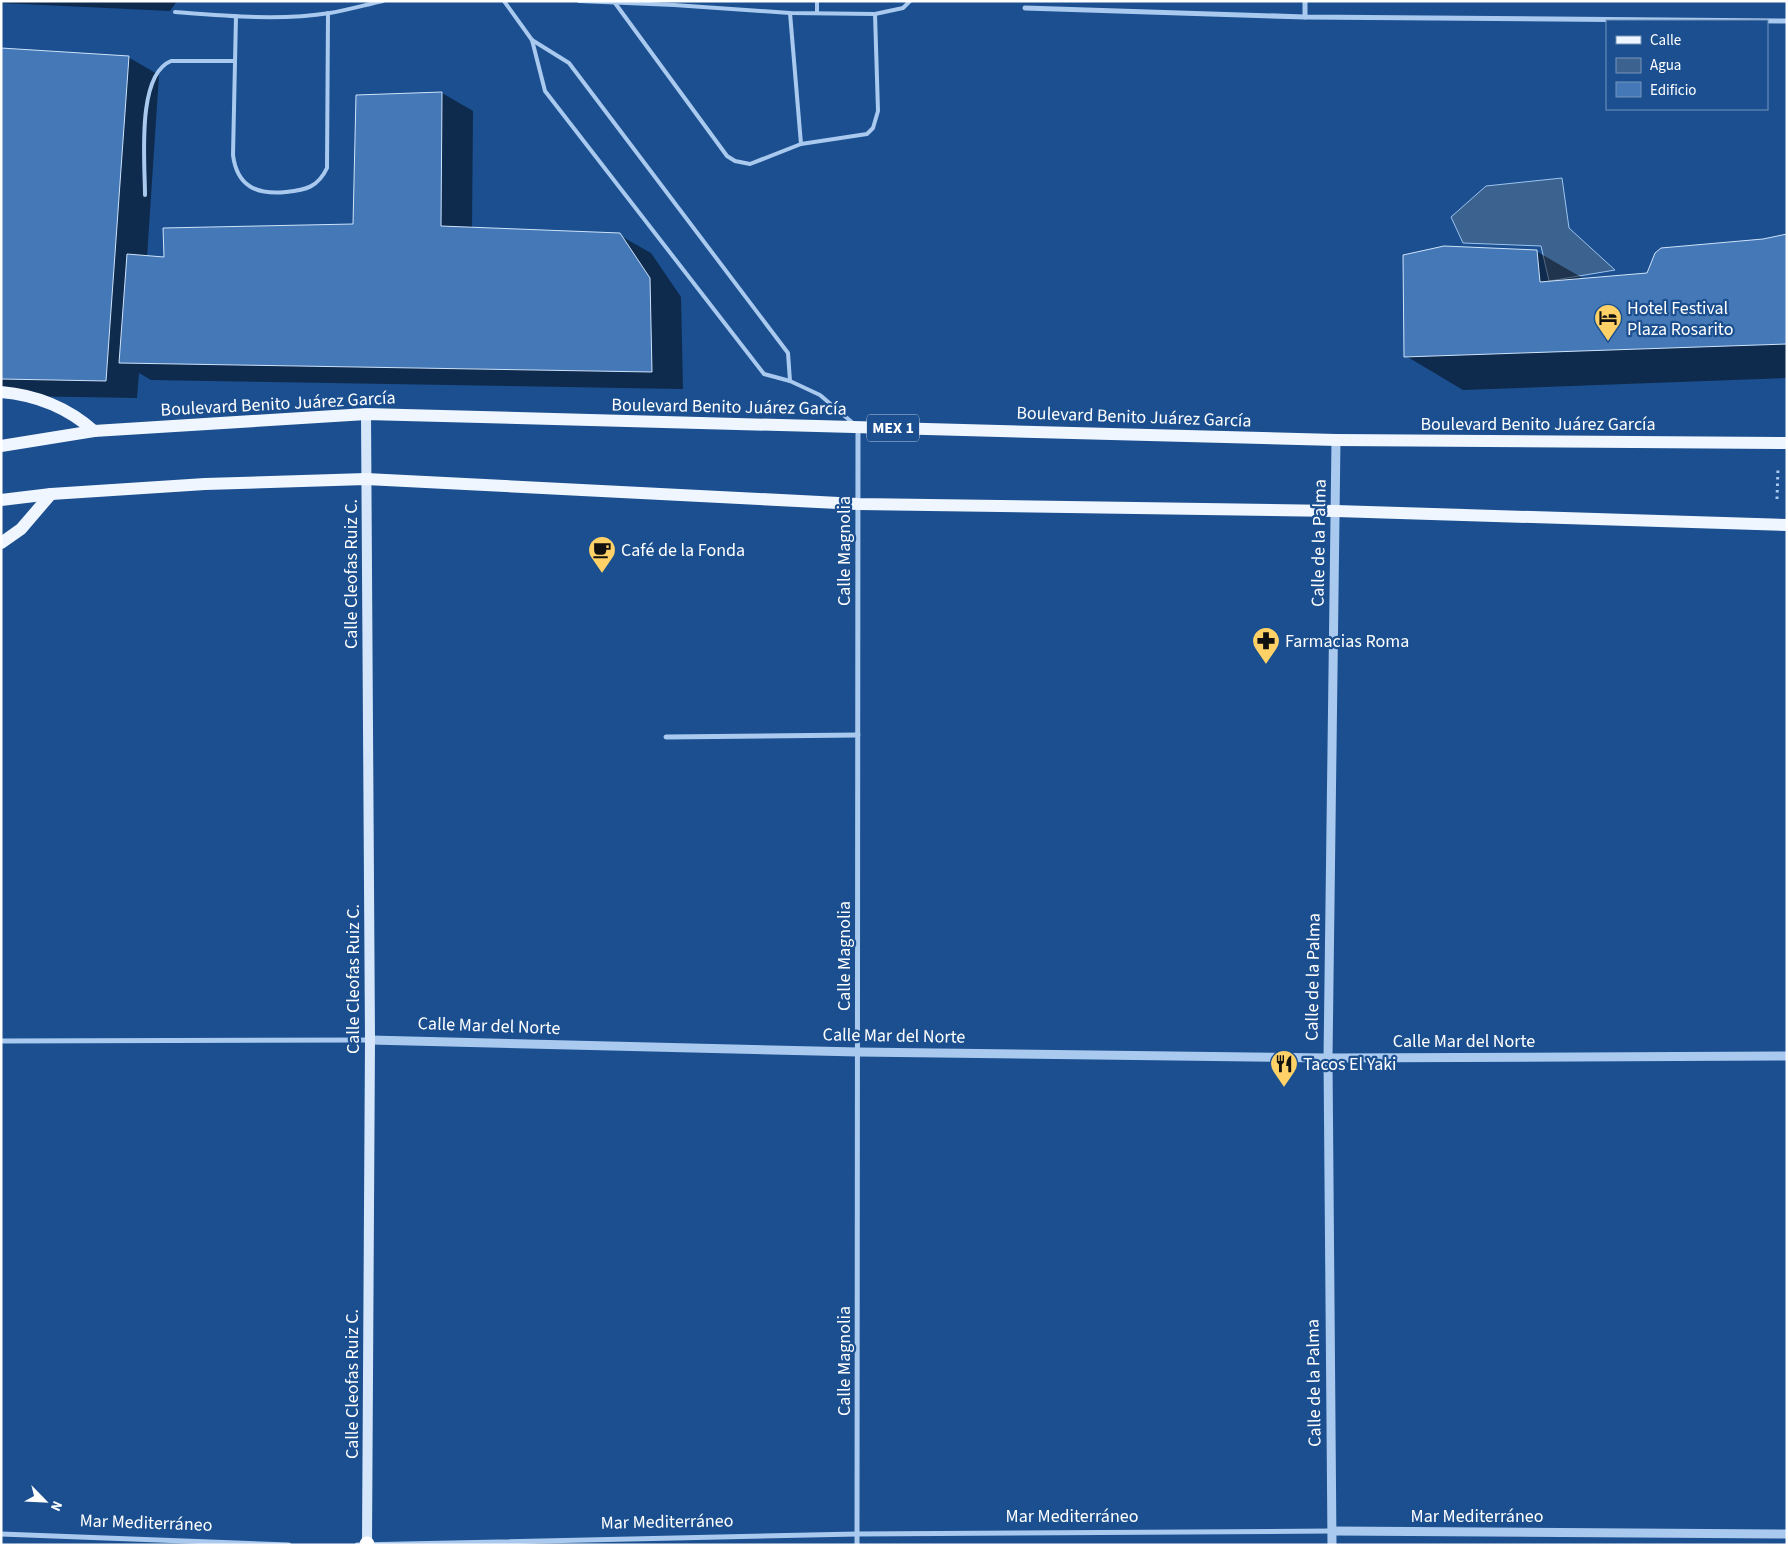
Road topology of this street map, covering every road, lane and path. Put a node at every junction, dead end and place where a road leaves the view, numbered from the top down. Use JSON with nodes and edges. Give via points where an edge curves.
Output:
{"nodes":[{"id":1,"x":383,"y":1,"type":"edge"},
{"id":2,"x":504,"y":1,"type":"edge"},
{"id":3,"x":579,"y":1,"type":"edge"},
{"id":4,"x":818,"y":1,"type":"edge"},
{"id":5,"x":910,"y":1,"type":"edge"},
{"id":6,"x":1305,"y":1,"type":"edge"},
{"id":7,"x":615,"y":3,"type":"junction"},
{"id":8,"x":1025,"y":8,"type":"dead end"},
{"id":9,"x":175,"y":12,"type":"dead end"},
{"id":10,"x":328,"y":13,"type":"junction"},
{"id":11,"x":790,"y":13,"type":"junction"},
{"id":12,"x":817,"y":14,"type":"junction"},
{"id":13,"x":875,"y":14,"type":"junction"},
{"id":14,"x":236,"y":16,"type":"junction"},
{"id":15,"x":1305,"y":17,"type":"junction"},
{"id":16,"x":1666,"y":20,"type":"edge"},
{"id":17,"x":1768,"y":21,"type":"edge"},
{"id":18,"x":1787,"y":21,"type":"edge"},
{"id":19,"x":532,"y":40,"type":"junction"},
{"id":20,"x":235,"y":61,"type":"junction"},
{"id":21,"x":801,"y":144,"type":"junction"},
{"id":22,"x":145,"y":195,"type":"dead end"},
{"id":23,"x":790,"y":381,"type":"junction"},
{"id":24,"x":1,"y":392,"type":"edge"},
{"id":25,"x":366,"y":414,"type":"junction"},
{"id":26,"x":858,"y":427,"type":"junction"},
{"id":27,"x":94,"y":431,"type":"junction"},
{"id":28,"x":1336,"y":440,"type":"junction"},
{"id":29,"x":1782,"y":443,"type":"edge"},
{"id":30,"x":1,"y":446,"type":"edge"},
{"id":31,"x":366,"y":479,"type":"junction"},
{"id":32,"x":51,"y":494,"type":"junction"},
{"id":33,"x":1,"y":500,"type":"edge"},
{"id":34,"x":858,"y":504,"type":"junction"},
{"id":35,"x":1336,"y":511,"type":"junction"},
{"id":36,"x":1782,"y":525,"type":"edge"},
{"id":37,"x":1,"y":543,"type":"edge"},
{"id":38,"x":858,"y":736,"type":"junction"},
{"id":39,"x":666,"y":737,"type":"dead end"},
{"id":40,"x":370,"y":1040,"type":"junction"},
{"id":41,"x":1,"y":1041,"type":"edge"},
{"id":42,"x":858,"y":1052,"type":"junction"},
{"id":43,"x":1787,"y":1056,"type":"edge"},
{"id":44,"x":1328,"y":1058,"type":"junction"},
{"id":45,"x":1332,"y":1531,"type":"junction"},
{"id":46,"x":1,"y":1534,"type":"edge"},
{"id":47,"x":857,"y":1534,"type":"junction"},
{"id":48,"x":1787,"y":1534,"type":"edge"},
{"id":49,"x":289,"y":1545,"type":"edge"},
{"id":50,"x":364,"y":1545,"type":"edge"},
{"id":51,"x":857,"y":1545,"type":"edge"},
{"id":52,"x":1332,"y":1545,"type":"edge"}],
"edges":[{"from":1,"to":10,"type":"lane"},
{"from":2,"to":19,"type":"lane"},
{"from":3,"to":7,"type":"lane"},
{"from":4,"to":12,"type":"lane"},
{"from":5,"to":13,"type":"lane","via":[[903,8]]},
{"from":6,"to":15,"type":"street"},
{"from":7,"to":11,"type":"lane"},
{"from":7,"to":21,"type":"lane","via":[[727,156],[742,164],[750,164]]},
{"from":8,"to":15,"type":"street"},
{"from":9,"to":14,"type":"lane"},
{"from":10,"to":14,"type":"lane"},
{"from":10,"to":20,"type":"lane","via":[[328,158],[324,176],[311,188],[264,192],[240,178],[233,155]]},
{"from":11,"to":12,"type":"lane"},
{"from":11,"to":21,"type":"lane"},
{"from":12,"to":13,"type":"lane"},
{"from":13,"to":21,"type":"lane","via":[[878,111],[873,128],[862,136]]},
{"from":14,"to":20,"type":"lane"},
{"from":15,"to":16,"type":"street"},
{"from":17,"to":18,"type":"street"},
{"from":19,"to":23,"type":"lane","via":[[569,63],[663,185],[788,353]]},
{"from":19,"to":23,"type":"lane","via":[[545,91],[764,374]]},
{"from":20,"to":22,"type":"lane","via":[[171,61],[157,71],[146,104]]},
{"from":23,"to":26,"type":"lane","via":[[820,395]]},
{"from":24,"to":27,"type":"main road","via":[[22,394],[64,409]]},
{"from":25,"to":26,"type":"main road","name":"Boulevard Benito Juárez García","number":"MEX 1"},
{"from":25,"to":27,"type":"main road","name":"Boulevard Benito Juárez García","number":"MEX 1"},
{"from":25,"to":31,"type":"main road","name":"Calle Cleofas Ruiz C."},
{"from":26,"to":28,"type":"main road","name":"Boulevard Benito Juárez García","number":"MEX 1"},
{"from":26,"to":34,"type":"street","name":"Calle Magnolia"},
{"from":27,"to":30,"type":"main road","name":"Boulevard Benito Juárez García","number":"MEX 1"},
{"from":28,"to":29,"type":"main road","name":"Boulevard Benito Juárez García","number":"MEX 1"},
{"from":28,"to":35,"type":"street","name":"Calle de la Palma"},
{"from":29,"to":36,"type":"path"},
{"from":31,"to":32,"type":"main road","via":[[205,484]]},
{"from":31,"to":34,"type":"main road"},
{"from":31,"to":40,"type":"main road","name":"Calle Cleofas Ruiz C."},
{"from":32,"to":33,"type":"main road"},
{"from":32,"to":37,"type":"main road","via":[[21,529]]},
{"from":34,"to":35,"type":"main road"},
{"from":34,"to":38,"type":"street","name":"Calle Magnolia"},
{"from":35,"to":36,"type":"main road"},
{"from":35,"to":44,"type":"street","name":"Calle de la Palma"},
{"from":38,"to":39,"type":"street"},
{"from":38,"to":42,"type":"street","name":"Calle Magnolia"},
{"from":40,"to":41,"type":"street","name":"Calle Mar del Norte"},
{"from":40,"to":42,"type":"street","name":"Calle Mar del Norte"},
{"from":40,"to":50,"type":"main road","name":"Calle Cleofas Ruiz C."},
{"from":42,"to":44,"type":"street","name":"Calle Mar del Norte"},
{"from":42,"to":47,"type":"street","name":"Calle Magnolia"},
{"from":43,"to":44,"type":"street","name":"Calle Mar del Norte"},
{"from":44,"to":45,"type":"street","name":"Calle de la Palma"},
{"from":45,"to":47,"type":"street","name":"Mar Mediterráneo"},
{"from":45,"to":48,"type":"street","name":"Mar Mediterráneo"},
{"from":45,"to":52,"type":"street","name":"Calle de la Palma"},
{"from":46,"to":49,"type":"street","name":"Mar Mediterráneo"},
{"from":47,"to":50,"type":"street","name":"Mar Mediterráneo"},
{"from":47,"to":51,"type":"street","name":"Calle Magnolia"}]}
